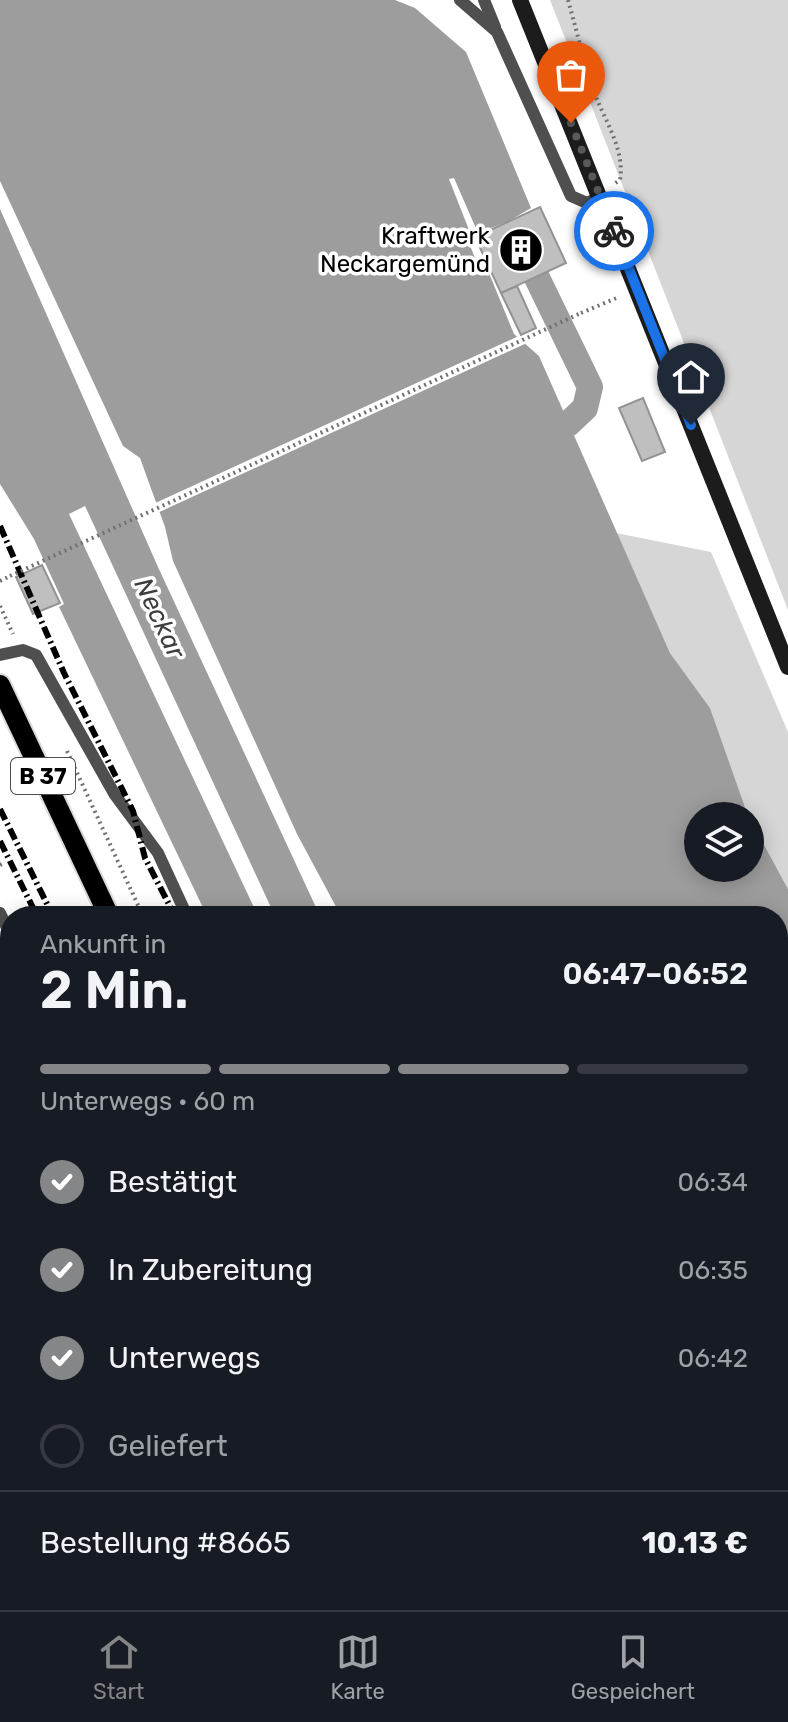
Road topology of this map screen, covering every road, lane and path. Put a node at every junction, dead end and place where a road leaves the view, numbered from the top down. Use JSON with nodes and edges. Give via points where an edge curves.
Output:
{"nodes":[{"id":1,"x":460,"y":0,"type":"edge"},
{"id":2,"x":484,"y":0,"type":"edge"},
{"id":3,"x":520,"y":0,"type":"edge"},
{"id":4,"x":568,"y":0,"type":"edge"},
{"id":5,"x":497,"y":32,"type":"junction"},
{"id":6,"x":600,"y":197,"type":"junction"},
{"id":7,"x":637,"y":290,"type":"junction"},
{"id":8,"x":0,"y":581,"type":"edge"},
{"id":9,"x":0,"y":606,"type":"edge"},
{"id":10,"x":20,"y":651,"type":"junction"},
{"id":11,"x":0,"y":655,"type":"edge"},
{"id":12,"x":788,"y":667,"type":"edge"},
{"id":13,"x":0,"y":685,"type":"edge"},
{"id":14,"x":66,"y":750,"type":"dead end"},
{"id":15,"x":104,"y":906,"type":"edge"},
{"id":16,"x":138,"y":906,"type":"edge"},
{"id":17,"x":182,"y":906,"type":"edge"}],
"edges":[{"from":1,"to":5,"type":"lane"},
{"from":2,"to":5,"type":"lane"},
{"from":3,"to":6,"type":"main road"},
{"from":4,"to":6,"type":"path","via":[[619,159],[620,180]]},
{"from":5,"to":6,"type":"lane","via":[[564,185],[579,202]]},
{"from":6,"to":7,"type":"main road"},
{"from":7,"to":8,"type":"path","bridge":true},
{"from":7,"to":12,"type":"main road"},
{"from":9,"to":10,"type":"path"},
{"from":10,"to":11,"type":"lane"},
{"from":10,"to":17,"type":"lane","via":[[36,655],[115,795],[158,853]]},
{"from":13,"to":15,"type":"main road","number":"B 37"},
{"from":14,"to":16,"type":"path"}]}
